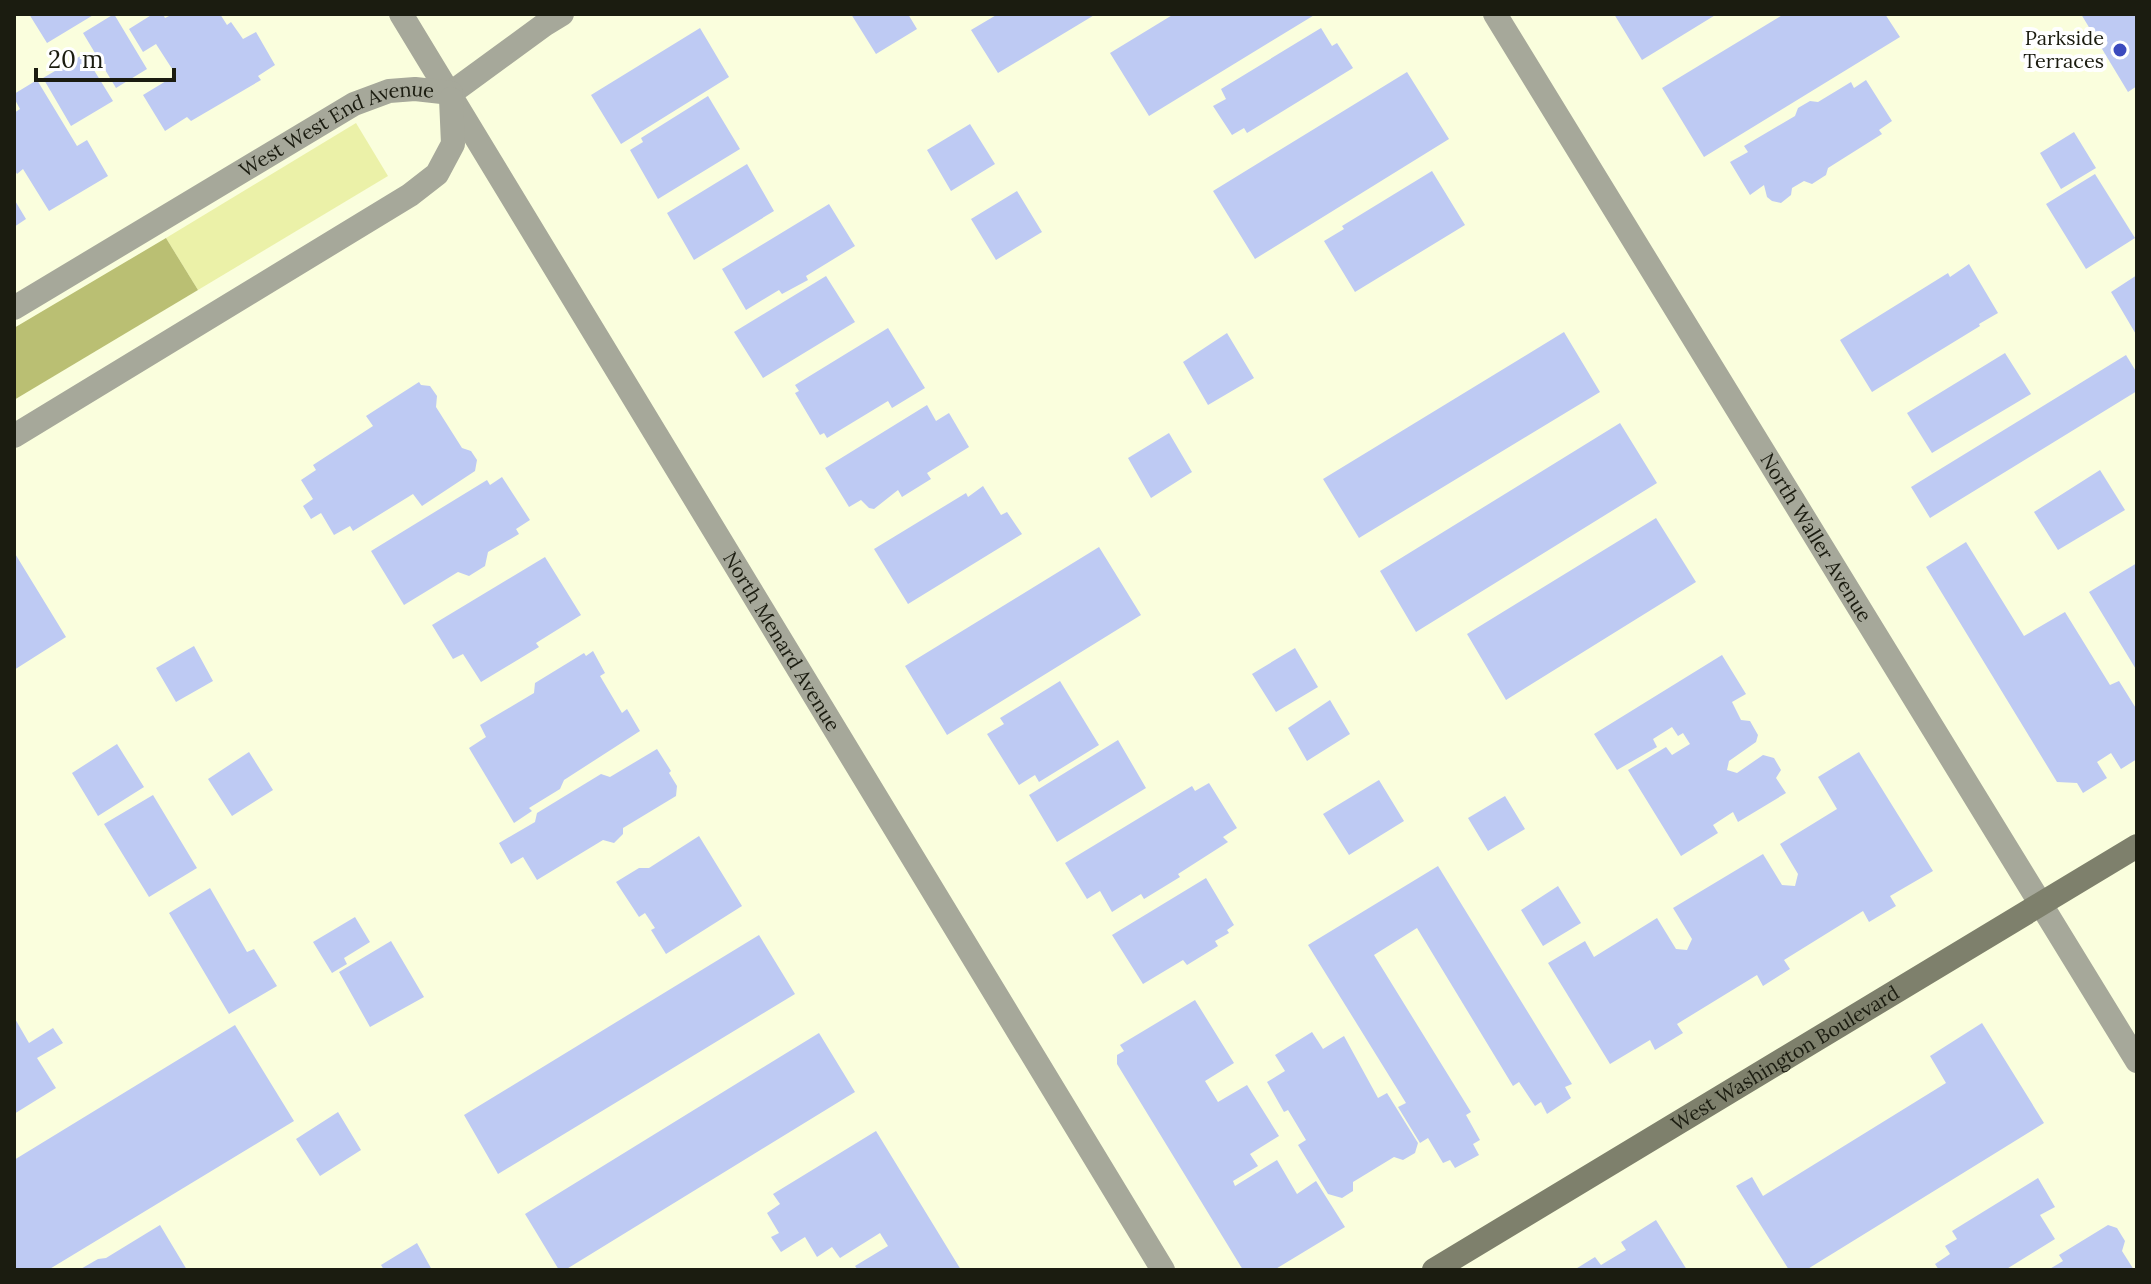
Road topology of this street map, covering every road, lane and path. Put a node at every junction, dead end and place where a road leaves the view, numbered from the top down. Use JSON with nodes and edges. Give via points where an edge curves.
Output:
{"nodes":[{"id":1,"x":401,"y":14,"type":"edge"},
{"id":2,"x":562,"y":14,"type":"edge"},
{"id":3,"x":1495,"y":14,"type":"edge"},
{"id":4,"x":451,"y":93,"type":"junction"},
{"id":5,"x":14,"y":308,"type":"edge"},
{"id":6,"x":14,"y":436,"type":"edge"},
{"id":7,"x":2137,"y":846,"type":"edge"},
{"id":8,"x":2040,"y":904,"type":"junction"},
{"id":9,"x":2137,"y":1061,"type":"edge"},
{"id":10,"x":1163,"y":1270,"type":"edge"},
{"id":11,"x":1434,"y":1270,"type":"edge"}],
"edges":[{"from":1,"to":4,"type":"street","name":"North Menard Avenue"},
{"from":2,"to":4,"type":"street"},
{"from":3,"to":8,"type":"street","name":"North Waller Avenue"},
{"from":4,"to":5,"type":"street","name":"West West End Avenue","via":[[389,91],[354,104]]},
{"from":4,"to":6,"type":"street","name":"West West End Avenue","via":[[453,144],[437,174]]},
{"from":4,"to":10,"type":"street","name":"North Menard Avenue"},
{"from":7,"to":8,"type":"street","name":"West Washington Boulevard"},
{"from":8,"to":9,"type":"street","name":"North Waller Avenue"},
{"from":8,"to":11,"type":"street","name":"West Washington Boulevard"}]}
